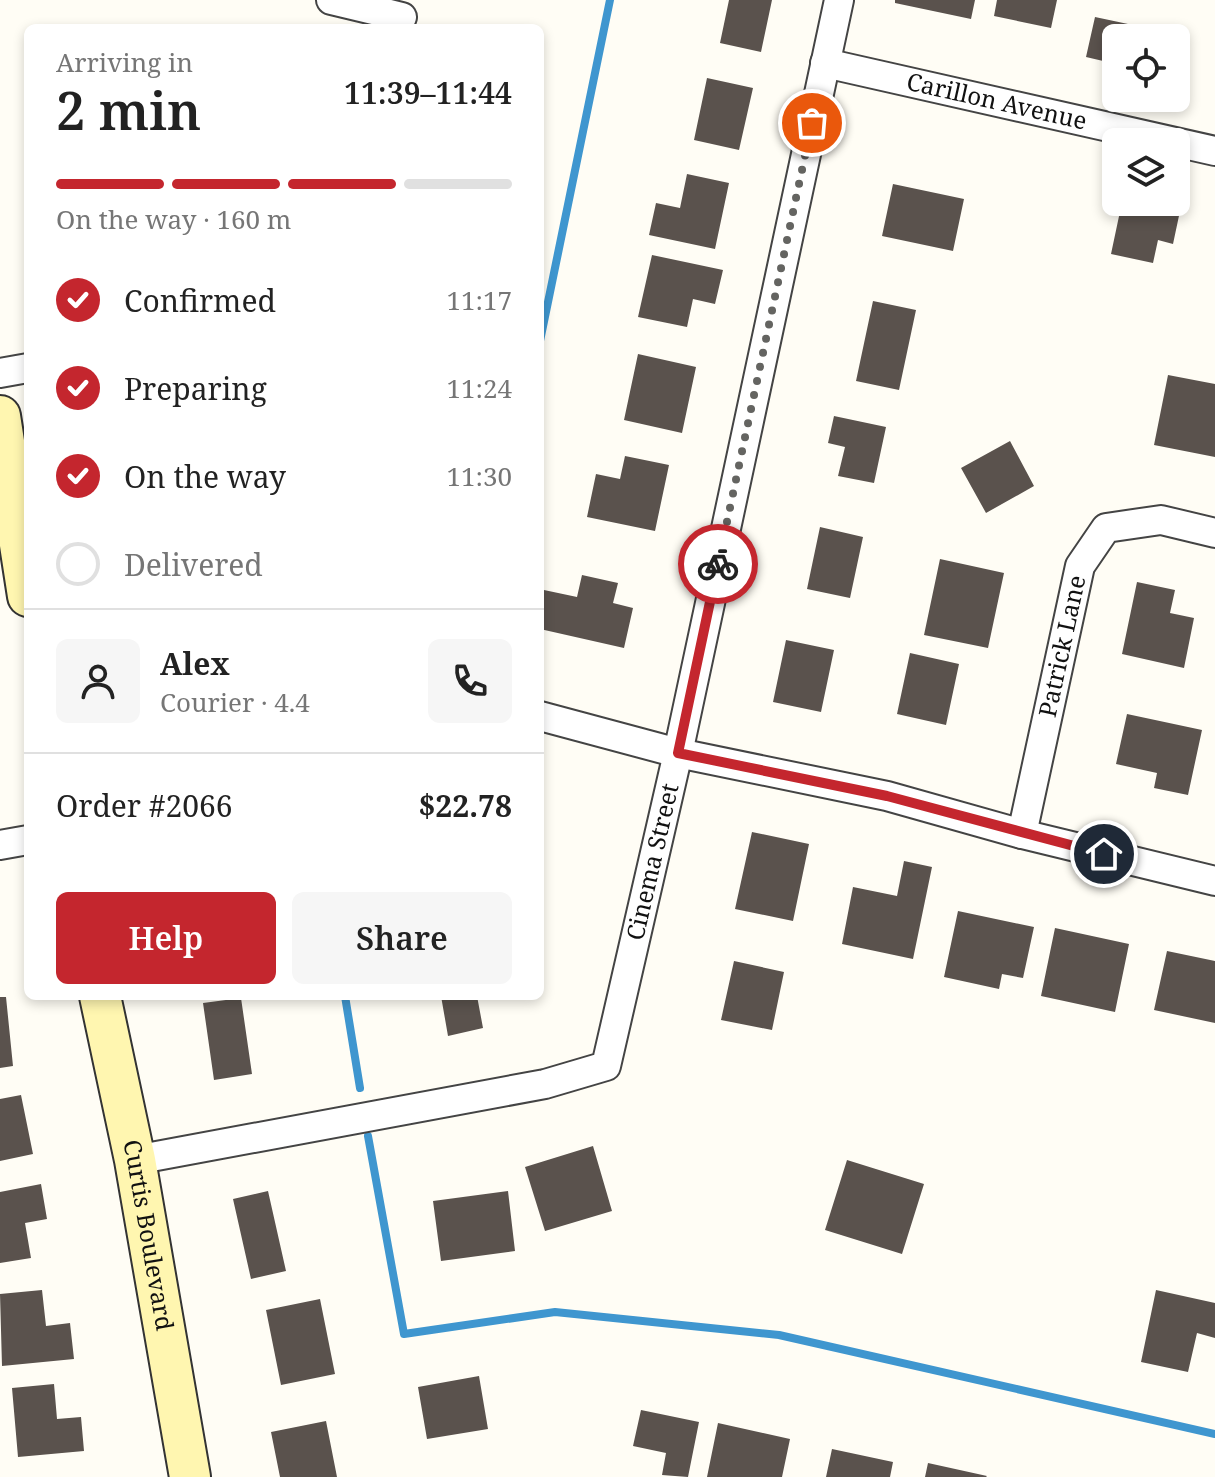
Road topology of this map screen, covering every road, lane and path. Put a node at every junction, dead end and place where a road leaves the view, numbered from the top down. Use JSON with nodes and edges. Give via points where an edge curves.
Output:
{"nodes":[{"id":1,"x":331,"y":0,"type":"edge"},
{"id":2,"x":839,"y":0,"type":"edge"},
{"id":3,"x":402,"y":15,"type":"edge"},
{"id":4,"x":825,"y":63,"type":"junction"},
{"id":5,"x":1215,"y":151,"type":"edge"},
{"id":6,"x":24,"y":369,"type":"edge"},
{"id":7,"x":0,"y":373,"type":"edge"},
{"id":8,"x":0,"y":416,"type":"edge"},
{"id":9,"x":1215,"y":533,"type":"edge"},
{"id":10,"x":24,"y":570,"type":"edge"},
{"id":11,"x":544,"y":717,"type":"edge"},
{"id":12,"x":678,"y":753,"type":"junction"},
{"id":13,"x":1022,"y":834,"type":"junction"},
{"id":14,"x":24,"y":841,"type":"edge"},
{"id":15,"x":0,"y":845,"type":"edge"},
{"id":16,"x":1215,"y":881,"type":"edge"},
{"id":17,"x":101,"y":1000,"type":"edge"},
{"id":18,"x":135,"y":1160,"type":"junction"},
{"id":19,"x":190,"y":1477,"type":"edge"}],
"edges":[{"from":1,"to":3,"type":"street"},
{"from":2,"to":4,"type":"street","name":"Cinema Street"},
{"from":4,"to":5,"type":"street","name":"Carillon Avenue"},
{"from":4,"to":12,"type":"street","name":"Cinema Street"},
{"from":6,"to":7,"type":"street"},
{"from":8,"to":10,"type":"street"},
{"from":9,"to":13,"type":"street","name":"Patrick Lane","via":[[1161,520],[1106,528],[1080,566]]},
{"from":11,"to":12,"type":"street"},
{"from":12,"to":13,"type":"street","via":[[887,796]]},
{"from":12,"to":18,"type":"street","name":"Cinema Street","via":[[606,1066],[545,1084]]},
{"from":13,"to":16,"type":"street"},
{"from":14,"to":15,"type":"street"},
{"from":17,"to":18,"type":"street","name":"Curtis Boulevard"},
{"from":18,"to":19,"type":"street","name":"Curtis Boulevard"}]}
